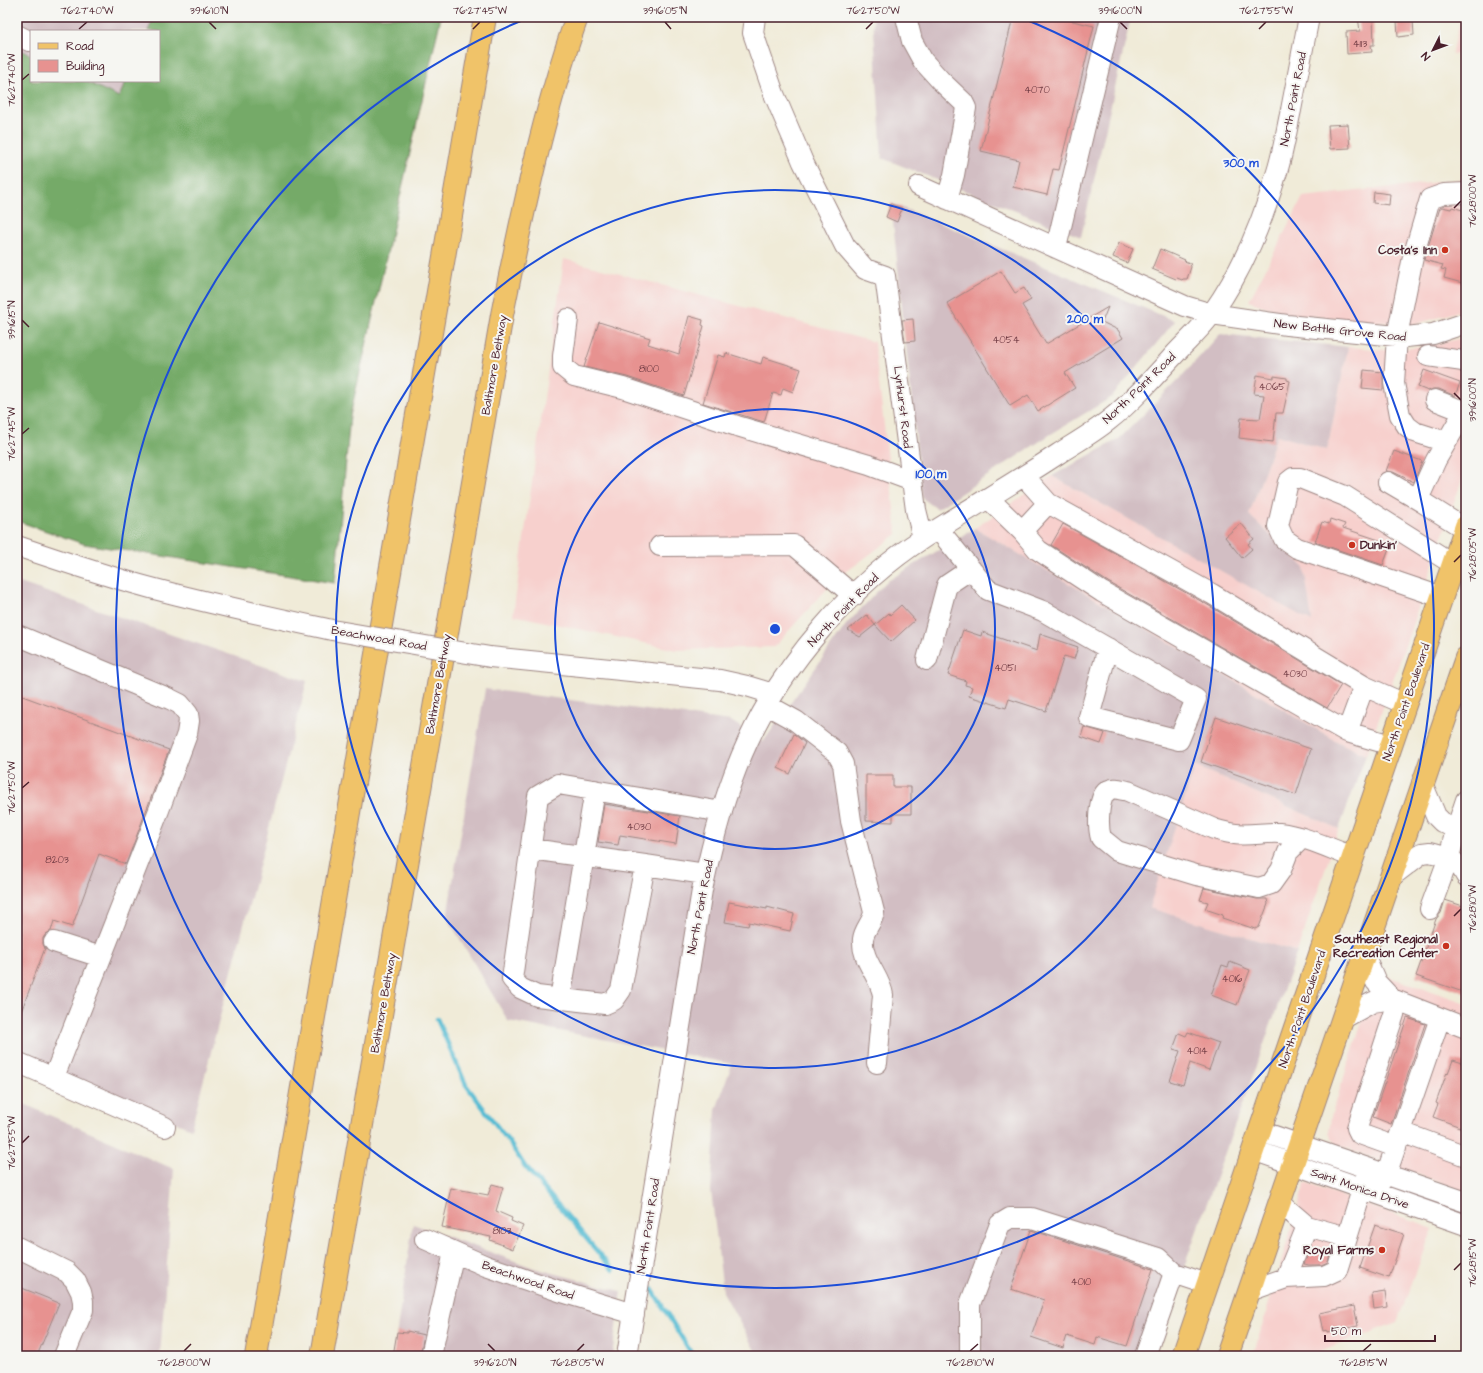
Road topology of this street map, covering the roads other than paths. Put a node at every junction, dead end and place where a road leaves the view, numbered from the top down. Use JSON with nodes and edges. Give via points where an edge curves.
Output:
{"nodes":[{"id":1,"x":485,"y":17,"type":"edge"},
{"id":2,"x":577,"y":17,"type":"edge"},
{"id":3,"x":755,"y":17,"type":"edge"},
{"id":4,"x":906,"y":17,"type":"edge"},
{"id":5,"x":1111,"y":17,"type":"edge"},
{"id":6,"x":1309,"y":17,"type":"edge"},
{"id":7,"x":920,"y":186,"type":"dead end"},
{"id":8,"x":1466,"y":193,"type":"edge"},
{"id":9,"x":947,"y":199,"type":"junction"},
{"id":10,"x":1056,"y":248,"type":"junction"},
{"id":11,"x":1212,"y":314,"type":"junction"},
{"id":12,"x":568,"y":319,"type":"dead end"},
{"id":13,"x":1466,"y":323,"type":"edge"},
{"id":14,"x":1397,"y":336,"type":"junction"},
{"id":15,"x":1428,"y":356,"type":"dead end"},
{"id":16,"x":1466,"y":363,"type":"edge"},
{"id":17,"x":1435,"y":400,"type":"dead end"},
{"id":18,"x":1464,"y":413,"type":"edge"},
{"id":19,"x":1446,"y":442,"type":"junction"},
{"id":20,"x":1024,"y":476,"type":"junction"},
{"id":21,"x":912,"y":480,"type":"junction"},
{"id":22,"x":1388,"y":482,"type":"dead end"},
{"id":23,"x":988,"y":498,"type":"junction"},
{"id":24,"x":1422,"y":502,"type":"junction"},
{"id":25,"x":1048,"y":503,"type":"junction"},
{"id":26,"x":1466,"y":527,"type":"edge"},
{"id":27,"x":1022,"y":531,"type":"junction"},
{"id":28,"x":930,"y":534,"type":"junction"},
{"id":29,"x":17,"y":546,"type":"edge"},
{"id":30,"x":660,"y":546,"type":"dead end"},
{"id":31,"x":1453,"y":564,"type":"junction"},
{"id":32,"x":971,"y":569,"type":"junction"},
{"id":33,"x":854,"y":596,"type":"junction"},
{"id":34,"x":1441,"y":597,"type":"junction"},
{"id":35,"x":17,"y":635,"type":"edge"},
{"id":36,"x":1108,"y":648,"type":"junction"},
{"id":37,"x":927,"y":660,"type":"dead end"},
{"id":38,"x":1465,"y":662,"type":"edge"},
{"id":39,"x":1364,"y":686,"type":"junction"},
{"id":40,"x":770,"y":700,"type":"junction"},
{"id":41,"x":1405,"y":704,"type":"junction"},
{"id":42,"x":1347,"y":732,"type":"junction"},
{"id":43,"x":1391,"y":745,"type":"junction"},
{"id":44,"x":1422,"y":783,"type":"junction"},
{"id":45,"x":595,"y":790,"type":"junction"},
{"id":46,"x":1466,"y":800,"type":"edge"},
{"id":47,"x":722,"y":812,"type":"junction"},
{"id":48,"x":1461,"y":832,"type":"edge"},
{"id":49,"x":1301,"y":839,"type":"junction"},
{"id":50,"x":531,"y":849,"type":"junction"},
{"id":51,"x":583,"y":856,"type":"junction"},
{"id":52,"x":1353,"y":857,"type":"junction"},
{"id":53,"x":1449,"y":857,"type":"junction"},
{"id":54,"x":645,"y":865,"type":"junction"},
{"id":55,"x":705,"y":874,"type":"junction"},
{"id":56,"x":1392,"y":876,"type":"junction"},
{"id":57,"x":1466,"y":876,"type":"edge"},
{"id":58,"x":1430,"y":909,"type":"dead end"},
{"id":59,"x":54,"y":942,"type":"dead end"},
{"id":60,"x":1364,"y":954,"type":"junction"},
{"id":61,"x":101,"y":958,"type":"junction"},
{"id":62,"x":560,"y":999,"type":"junction"},
{"id":63,"x":1395,"y":1000,"type":"junction"},
{"id":64,"x":1440,"y":1018,"type":"junction"},
{"id":65,"x":1342,"y":1019,"type":"junction"},
{"id":66,"x":1466,"y":1028,"type":"edge"},
{"id":67,"x":17,"y":1062,"type":"edge"},
{"id":68,"x":877,"y":1063,"type":"dead end"},
{"id":69,"x":54,"y":1077,"type":"junction"},
{"id":70,"x":165,"y":1127,"type":"dead end"},
{"id":71,"x":1398,"y":1140,"type":"junction"},
{"id":72,"x":1257,"y":1141,"type":"junction"},
{"id":73,"x":1295,"y":1154,"type":"junction"},
{"id":74,"x":1466,"y":1156,"type":"edge"},
{"id":75,"x":1377,"y":1172,"type":"junction"},
{"id":76,"x":1367,"y":1190,"type":"junction"},
{"id":77,"x":1279,"y":1202,"type":"junction"},
{"id":78,"x":1466,"y":1202,"type":"edge"},
{"id":79,"x":1466,"y":1225,"type":"edge"},
{"id":80,"x":1307,"y":1226,"type":"junction"},
{"id":81,"x":1347,"y":1237,"type":"junction"},
{"id":82,"x":425,"y":1239,"type":"dead end"},
{"id":83,"x":17,"y":1246,"type":"edge"},
{"id":84,"x":454,"y":1252,"type":"junction"},
{"id":85,"x":1174,"y":1273,"type":"junction"},
{"id":86,"x":1286,"y":1278,"type":"junction"},
{"id":87,"x":1207,"y":1284,"type":"junction"},
{"id":88,"x":1248,"y":1291,"type":"junction"},
{"id":89,"x":634,"y":1314,"type":"junction"},
{"id":90,"x":64,"y":1356,"type":"edge"},
{"id":91,"x":256,"y":1356,"type":"edge"},
{"id":92,"x":322,"y":1356,"type":"edge"},
{"id":93,"x":430,"y":1356,"type":"edge"},
{"id":94,"x":627,"y":1356,"type":"edge"},
{"id":95,"x":970,"y":1356,"type":"edge"},
{"id":96,"x":1145,"y":1356,"type":"edge"},
{"id":97,"x":1183,"y":1356,"type":"edge"},
{"id":98,"x":1227,"y":1356,"type":"edge"}],
"edges":[{"from":1,"to":91,"type":"main road"},
{"from":2,"to":92,"type":"main road","name":"Baltimore Beltway","via":[[556,83],[520,222],[502,315]]},
{"from":3,"to":21,"type":"street","name":"Lynhurst Road","via":[[753,33],[774,94],[802,162],[845,246],[865,269],[885,276]]},
{"from":4,"to":9,"type":"street","via":[[912,41],[922,61],[966,108]]},
{"from":5,"to":10,"type":"street"},
{"from":6,"to":11,"type":"street","name":"North Point Road","via":[[1285,140],[1268,203],[1245,257]]},
{"from":7,"to":9,"type":"street","name":"New Battle Grove Road"},
{"from":8,"to":14,"type":"street","via":[[1444,194],[1430,199],[1413,257]]},
{"from":9,"to":10,"type":"street","name":"New Battle Grove Road"},
{"from":10,"to":11,"type":"street","name":"New Battle Grove Road","via":[[1185,306]]},
{"from":11,"to":14,"type":"street","name":"New Battle Grove Road","via":[[1287,325]]},
{"from":11,"to":20,"type":"street","name":"North Point Road","via":[[1155,376],[1109,420]]},
{"from":12,"to":21,"type":"street","via":[[563,367],[574,376],[623,388]]},
{"from":13,"to":14,"type":"street","name":"New Battle Grove Road","via":[[1433,334]]},
{"from":14,"to":19,"type":"street","via":[[1394,383],[1400,415],[1415,432]]},
{"from":15,"to":16,"type":"street"},
{"from":17,"to":18,"type":"street"},
{"from":18,"to":19,"type":"street"},
{"from":19,"to":24,"type":"street","via":[[1420,495]]},
{"from":20,"to":23,"type":"street","name":"North Point Road"},
{"from":20,"to":25,"type":"street"},
{"from":21,"to":28,"type":"street","name":"Lynhurst Road","via":[[916,510]]},
{"from":22,"to":24,"type":"street"},
{"from":23,"to":27,"type":"street"},
{"from":23,"to":28,"type":"street","name":"North Point Road"},
{"from":24,"to":26,"type":"street"},
{"from":25,"to":27,"type":"street"},
{"from":25,"to":39,"type":"street","via":[[1212,594]]},
{"from":26,"to":31,"type":"main road","name":"North Point Boulevard"},
{"from":27,"to":42,"type":"street","via":[[1038,550],[1102,592]]},
{"from":28,"to":32,"type":"street"},
{"from":28,"to":33,"type":"street","name":"North Point Road","via":[[895,559]]},
{"from":29,"to":40,"type":"street","name":"Beachwood Road","bridge":true,"via":[[149,588],[332,630],[490,657],[720,680],[747,686]]},
{"from":30,"to":33,"type":"street","via":[[794,544]]},
{"from":31,"to":34,"type":"main road","name":"North Point Boulevard"},
{"from":31,"to":34,"type":"street","via":[[1345,496],[1300,478],[1293,478],[1288,482],[1278,526],[1284,539],[1297,548]]},
{"from":32,"to":36,"type":"street","via":[[988,590],[1044,611]]},
{"from":32,"to":37,"type":"street","via":[[947,585]]},
{"from":33,"to":40,"type":"street","name":"North Point Road","via":[[805,649]]},
{"from":34,"to":41,"type":"main road","name":"North Point Boulevard"},
{"from":35,"to":61,"type":"street","via":[[170,699],[180,704],[188,714],[186,734],[159,810]]},
{"from":36,"to":36,"type":"street","via":[[1196,699],[1179,740],[1089,717]]},
{"from":38,"to":44,"type":"main road"},
{"from":39,"to":41,"type":"street"},
{"from":39,"to":42,"type":"street"},
{"from":40,"to":47,"type":"street","name":"North Point Road","via":[[748,742]]},
{"from":40,"to":68,"type":"street","name":"Beachwood Road","via":[[837,753],[843,764],[851,821],[874,912],[863,940],[867,959],[882,987]]},
{"from":41,"to":43,"type":"main road","name":"North Point Boulevard"},
{"from":42,"to":43,"type":"street"},
{"from":43,"to":52,"type":"main road","name":"North Point Boulevard"},
{"from":44,"to":48,"type":"street","via":[[1436,816]]},
{"from":44,"to":56,"type":"main road"},
{"from":45,"to":47,"type":"street"},
{"from":45,"to":50,"type":"street","via":[[558,784],[538,796]]},
{"from":45,"to":51,"type":"street"},
{"from":46,"to":48,"type":"street"},
{"from":47,"to":55,"type":"street","name":"North Point Road"},
{"from":48,"to":53,"type":"street"},
{"from":49,"to":49,"type":"street","via":[[1279,833],[1236,834],[1214,829],[1128,791],[1116,789],[1109,789],[1104,793],[1098,822],[1101,838],[1117,851],[1196,875],[1259,888],[1271,884],[1281,870],[1288,852]]},
{"from":49,"to":52,"type":"street"},
{"from":50,"to":51,"type":"street"},
{"from":50,"to":62,"type":"street","via":[[512,979],[520,988],[537,996]]},
{"from":51,"to":54,"type":"street"},
{"from":51,"to":62,"type":"street"},
{"from":52,"to":72,"type":"main road","name":"North Point Boulevard"},
{"from":53,"to":56,"type":"street","via":[[1422,852]]},
{"from":53,"to":57,"type":"street"},
{"from":53,"to":58,"type":"street"},
{"from":54,"to":55,"type":"street"},
{"from":54,"to":62,"type":"street","via":[[621,990],[614,1000],[605,1004]]},
{"from":55,"to":89,"type":"street","name":"North Point Road"},
{"from":56,"to":60,"type":"main road"},
{"from":59,"to":61,"type":"street"},
{"from":60,"to":63,"type":"street","via":[[1376,982]]},
{"from":60,"to":65,"type":"main road"},
{"from":61,"to":69,"type":"street"},
{"from":63,"to":64,"type":"street"},
{"from":63,"to":65,"type":"street","via":[[1373,1002]]},
{"from":63,"to":71,"type":"street","via":[[1357,1128],[1360,1134]]},
{"from":64,"to":66,"type":"street"},
{"from":64,"to":71,"type":"street"},
{"from":65,"to":73,"type":"main road"},
{"from":67,"to":69,"type":"street"},
{"from":69,"to":70,"type":"street"},
{"from":71,"to":74,"type":"street"},
{"from":71,"to":75,"type":"street"},
{"from":72,"to":73,"type":"street","name":"Saint Monica Drive"},
{"from":72,"to":87,"type":"main road","name":"North Point Boulevard"},
{"from":73,"to":75,"type":"street","name":"Saint Monica Drive"},
{"from":73,"to":76,"type":"street","name":"Saint Monica Drive"},
{"from":73,"to":77,"type":"main road"},
{"from":75,"to":76,"type":"street"},
{"from":75,"to":78,"type":"street","name":"Saint Monica Drive"},
{"from":76,"to":79,"type":"street","name":"Saint Monica Drive"},
{"from":76,"to":81,"type":"street"},
{"from":77,"to":80,"type":"street"},
{"from":77,"to":88,"type":"main road"},
{"from":80,"to":81,"type":"street"},
{"from":80,"to":86,"type":"street"},
{"from":81,"to":86,"type":"street","via":[[1337,1270],[1324,1276]]},
{"from":82,"to":84,"type":"street","name":"Beachwood Road"},
{"from":83,"to":90,"type":"street","via":[[67,1272],[81,1292],[83,1310]]},
{"from":84,"to":89,"type":"street","name":"Beachwood Road","via":[[486,1266]]},
{"from":84,"to":93,"type":"street"},
{"from":85,"to":87,"type":"street"},
{"from":85,"to":95,"type":"street","via":[[1158,1258],[1032,1218],[1010,1218],[1000,1224],[970,1304]]},
{"from":85,"to":96,"type":"street"},
{"from":86,"to":88,"type":"street"},
{"from":87,"to":97,"type":"main road","name":"North Point Boulevard"},
{"from":88,"to":98,"type":"main road"},
{"from":89,"to":94,"type":"street","name":"North Point Road"}]}
